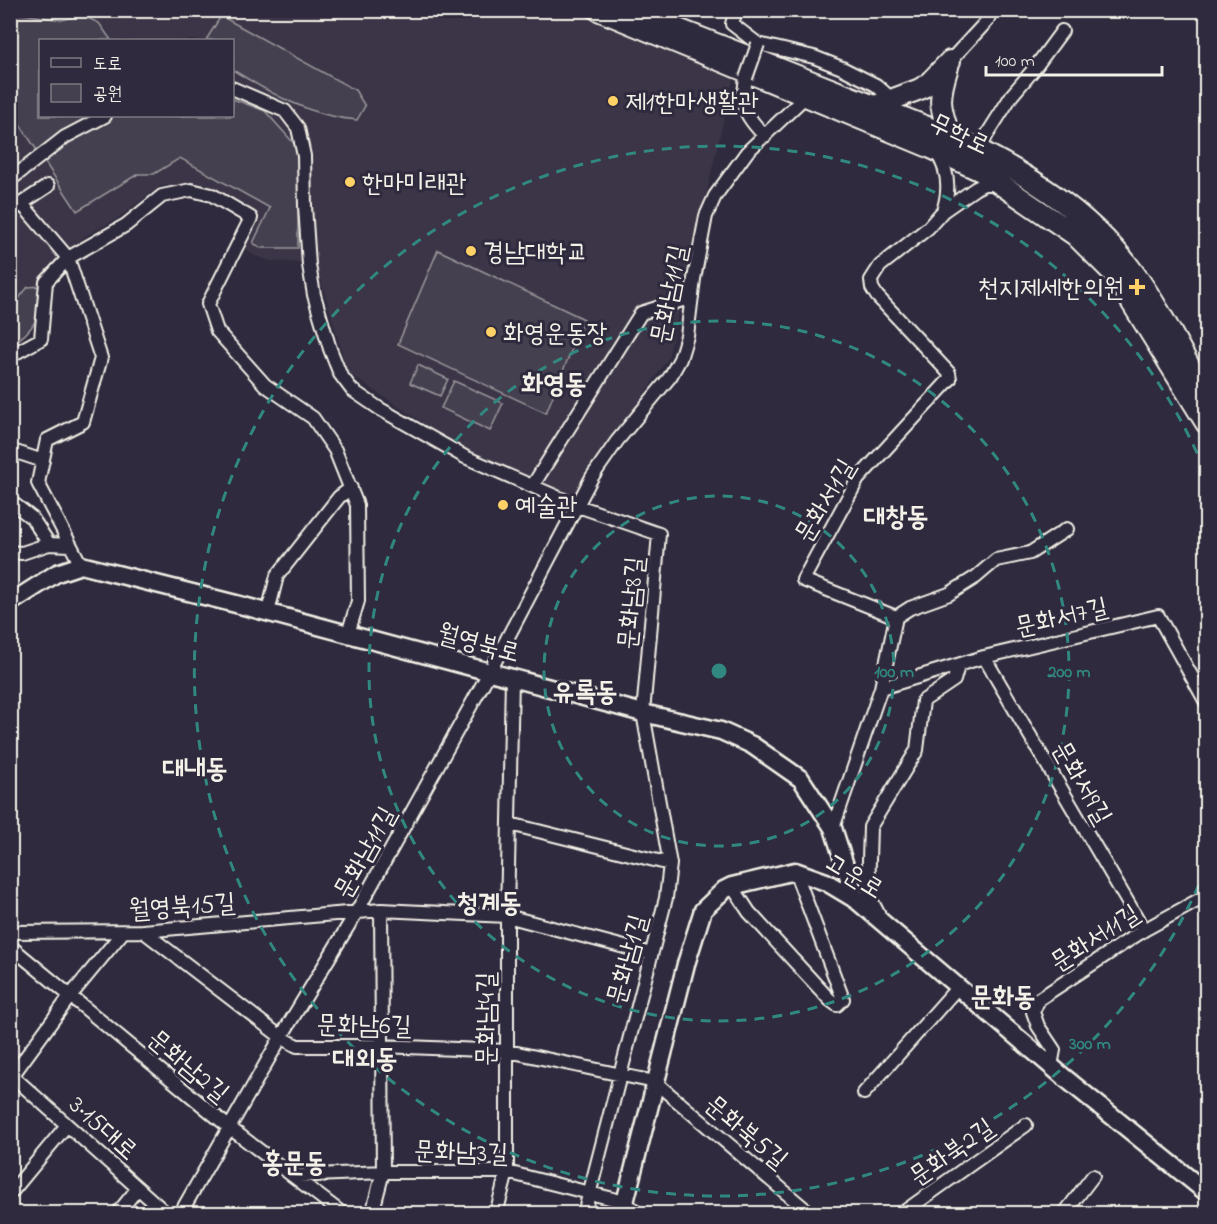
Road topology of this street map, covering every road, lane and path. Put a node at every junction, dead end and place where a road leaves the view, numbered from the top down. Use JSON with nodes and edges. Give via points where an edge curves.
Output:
{"nodes":[{"id":1,"x":598,"y":10,"type":"edge"},
{"id":2,"x":631,"y":10,"type":"edge"},
{"id":3,"x":736,"y":10,"type":"edge"},
{"id":4,"x":992,"y":10,"type":"edge"},
{"id":5,"x":1062,"y":30,"type":"dead end"},
{"id":6,"x":758,"y":44,"type":"junction"},
{"id":7,"x":950,"y":61,"type":"junction"},
{"id":8,"x":234,"y":89,"type":"edge"},
{"id":9,"x":806,"y":96,"type":"junction"},
{"id":10,"x":884,"y":103,"type":"junction"},
{"id":11,"x":103,"y":117,"type":"edge"},
{"id":12,"x":765,"y":136,"type":"junction"},
{"id":13,"x":950,"y":136,"type":"junction"},
{"id":14,"x":933,"y":148,"type":"junction"},
{"id":15,"x":978,"y":149,"type":"junction"},
{"id":16,"x":10,"y":180,"type":"edge"},
{"id":17,"x":1000,"y":184,"type":"junction"},
{"id":18,"x":48,"y":186,"type":"dead end"},
{"id":19,"x":22,"y":204,"type":"junction"},
{"id":20,"x":10,"y":211,"type":"edge"},
{"id":21,"x":943,"y":211,"type":"junction"},
{"id":22,"x":68,"y":258,"type":"junction"},
{"id":23,"x":692,"y":297,"type":"junction"},
{"id":24,"x":10,"y":356,"type":"edge"},
{"id":25,"x":1206,"y":395,"type":"edge"},
{"id":26,"x":1206,"y":423,"type":"edge"},
{"id":27,"x":10,"y":450,"type":"edge"},
{"id":28,"x":43,"y":461,"type":"junction"},
{"id":29,"x":533,"y":485,"type":"junction"},
{"id":30,"x":351,"y":488,"type":"junction"},
{"id":31,"x":10,"y":501,"type":"edge"},
{"id":32,"x":578,"y":506,"type":"junction"},
{"id":33,"x":1067,"y":530,"type":"dead end"},
{"id":34,"x":49,"y":544,"type":"junction"},
{"id":35,"x":70,"y":545,"type":"junction"},
{"id":36,"x":10,"y":552,"type":"edge"},
{"id":37,"x":81,"y":565,"type":"junction"},
{"id":38,"x":10,"y":603,"type":"edge"},
{"id":39,"x":268,"y":612,"type":"junction"},
{"id":40,"x":896,"y":617,"type":"junction"},
{"id":41,"x":348,"y":634,"type":"junction"},
{"id":42,"x":984,"y":657,"type":"junction"},
{"id":43,"x":958,"y":666,"type":"junction"},
{"id":44,"x":490,"y":671,"type":"junction"},
{"id":45,"x":512,"y":678,"type":"junction"},
{"id":46,"x":881,"y":688,"type":"junction"},
{"id":47,"x":1206,"y":702,"type":"edge"},
{"id":48,"x":643,"y":713,"type":"junction"},
{"id":49,"x":510,"y":824,"type":"junction"},
{"id":50,"x":832,"y":828,"type":"junction"},
{"id":51,"x":670,"y":864,"type":"junction"},
{"id":52,"x":795,"y":872,"type":"junction"},
{"id":53,"x":732,"y":886,"type":"junction"},
{"id":54,"x":1206,"y":896,"type":"edge"},
{"id":55,"x":855,"y":900,"type":"junction"},
{"id":56,"x":381,"y":910,"type":"junction"},
{"id":57,"x":356,"y":913,"type":"junction"},
{"id":58,"x":507,"y":916,"type":"junction"},
{"id":59,"x":883,"y":923,"type":"junction"},
{"id":60,"x":1144,"y":930,"type":"junction"},
{"id":61,"x":143,"y":931,"type":"junction"},
{"id":62,"x":10,"y":932,"type":"edge"},
{"id":63,"x":123,"y":932,"type":"junction"},
{"id":64,"x":10,"y":946,"type":"edge"},
{"id":65,"x":651,"y":954,"type":"junction"},
{"id":66,"x":958,"y":987,"type":"junction"},
{"id":67,"x":71,"y":995,"type":"junction"},
{"id":68,"x":281,"y":1037,"type":"junction"},
{"id":69,"x":381,"y":1046,"type":"junction"},
{"id":70,"x":508,"y":1051,"type":"junction"},
{"id":71,"x":1051,"y":1066,"type":"junction"},
{"id":72,"x":619,"y":1074,"type":"junction"},
{"id":73,"x":11,"y":1075,"type":"edge"},
{"id":74,"x":655,"y":1082,"type":"junction"},
{"id":75,"x":864,"y":1093,"type":"dead end"},
{"id":76,"x":68,"y":1125,"type":"junction"},
{"id":77,"x":1026,"y":1125,"type":"dead end"},
{"id":78,"x":230,"y":1128,"type":"junction"},
{"id":79,"x":383,"y":1172,"type":"junction"},
{"id":80,"x":507,"y":1172,"type":"junction"},
{"id":81,"x":293,"y":1176,"type":"junction"},
{"id":82,"x":1093,"y":1176,"type":"dead end"},
{"id":83,"x":138,"y":1188,"type":"junction"},
{"id":84,"x":1206,"y":1192,"type":"edge"},
{"id":85,"x":589,"y":1193,"type":"junction"},
{"id":86,"x":10,"y":1194,"type":"edge"},
{"id":87,"x":624,"y":1208,"type":"edge"},
{"id":88,"x":117,"y":1214,"type":"edge"},
{"id":89,"x":167,"y":1214,"type":"edge"},
{"id":90,"x":180,"y":1214,"type":"edge"},
{"id":91,"x":343,"y":1214,"type":"edge"},
{"id":92,"x":372,"y":1214,"type":"edge"},
{"id":93,"x":496,"y":1214,"type":"edge"},
{"id":94,"x":584,"y":1214,"type":"edge"},
{"id":95,"x":639,"y":1214,"type":"edge"},
{"id":96,"x":811,"y":1214,"type":"edge"},
{"id":97,"x":901,"y":1214,"type":"edge"},
{"id":98,"x":1064,"y":1214,"type":"edge"}],
"edges":[{"from":1,"to":9,"type":"main road","name":"무학로"},
{"from":2,"to":10,"type":"main road","name":"무학로"},
{"from":3,"to":6,"type":"street","via":[[732,24]]},
{"from":4,"to":7,"type":"street","via":[[987,21]]},
{"from":5,"to":15,"type":"street","via":[[1012,95]]},
{"from":6,"to":10,"type":"street","via":[[842,68],[876,85]]},
{"from":6,"to":12,"type":"street","bridge":true,"via":[[743,97],[749,120]]},
{"from":7,"to":10,"type":"main road","via":[[928,84]]},
{"from":7,"to":13,"type":"main road","via":[[940,100]]},
{"from":8,"to":29,"type":"street","via":[[285,111],[298,128],[304,156],[314,295],[340,374],[352,390],[465,457]]},
{"from":9,"to":12,"type":"street","name":"문화남11길"},
{"from":9,"to":14,"type":"main road","name":"무학로"},
{"from":10,"to":13,"type":"main road","name":"무학로","via":[[915,122]]},
{"from":11,"to":16,"type":"street","via":[[65,137]]},
{"from":12,"to":23,"type":"street","name":"문화남11길","via":[[747,152],[715,196],[706,216]]},
{"from":13,"to":15,"type":"main road","name":"무학로"},
{"from":14,"to":17,"type":"main road","name":"무학로"},
{"from":14,"to":21,"type":"street","via":[[946,171]]},
{"from":15,"to":25,"type":"main road","name":"무학로","via":[[1028,176],[1080,215],[1107,242],[1134,273]]},
{"from":17,"to":21,"type":"street","name":"문화서1길","via":[[984,184]]},
{"from":17,"to":26,"type":"main road","name":"무학로","via":[[1075,235],[1114,274]]},
{"from":18,"to":19,"type":"street"},
{"from":19,"to":20,"type":"street"},
{"from":19,"to":22,"type":"street"},
{"from":21,"to":40,"type":"street","name":"문화서1길","via":[[880,266],[871,283],[874,292],[949,373],[950,379],[858,479],[803,580]]},
{"from":22,"to":24,"type":"street","via":[[46,282],[41,339]]},
{"from":22,"to":28,"type":"street","via":[[101,358],[83,422],[47,441]]},
{"from":22,"to":30,"type":"street","via":[[126,225],[162,196],[191,190],[212,195],[250,218],[208,304],[217,331],[265,384],[313,418],[335,450]]},
{"from":23,"to":29,"type":"street","via":[[641,313]]},
{"from":23,"to":32,"type":"street","name":"문화남11길","via":[[680,359],[592,477]]},
{"from":27,"to":28,"type":"street"},
{"from":28,"to":35,"type":"street","via":[[38,483]]},
{"from":29,"to":32,"type":"street"},
{"from":30,"to":39,"type":"street","via":[[339,497],[277,576]]},
{"from":30,"to":41,"type":"street","via":[[357,505],[358,601]]},
{"from":31,"to":34,"type":"street","via":[[32,518]]},
{"from":32,"to":44,"type":"street","name":"문화남11길"},
{"from":32,"to":48,"type":"street","name":"문화남8길","via":[[659,534]]},
{"from":33,"to":40,"type":"street","via":[[1030,553],[996,560],[949,594]]},
{"from":34,"to":35,"type":"street"},
{"from":34,"to":36,"type":"street","via":[[22,553]]},
{"from":35,"to":37,"type":"street"},
{"from":37,"to":38,"type":"main road","via":[[57,573]]},
{"from":37,"to":39,"type":"main road","name":"월영북로"},
{"from":39,"to":41,"type":"main road","name":"월영북로"},
{"from":40,"to":46,"type":"street"},
{"from":41,"to":44,"type":"main road","name":"월영북로"},
{"from":42,"to":43,"type":"street","name":"문화서7길"},
{"from":42,"to":47,"type":"street","name":"문화서7길","via":[[1158,616]]},
{"from":42,"to":60,"type":"street","name":"문화서9길"},
{"from":43,"to":46,"type":"street","name":"문화서7길"},
{"from":43,"to":59,"type":"street","via":[[954,680],[923,701],[916,750],[870,827],[868,894]]},
{"from":44,"to":45,"type":"main road","name":"월영북로"},
{"from":44,"to":57,"type":"street","name":"문화남11길"},
{"from":45,"to":48,"type":"main road","name":"월영북로"},
{"from":45,"to":49,"type":"street","name":"문화남4길"},
{"from":46,"to":50,"type":"street"},
{"from":48,"to":50,"type":"main road","name":"월영북로","via":[[722,731],[752,745],[801,779]]},
{"from":48,"to":51,"type":"street","name":"문화남1길"},
{"from":49,"to":51,"type":"street"},
{"from":49,"to":58,"type":"street","name":"문화남4길"},
{"from":50,"to":55,"type":"main road","name":"월영북로"},
{"from":51,"to":65,"type":"street","name":"문화남1길","via":[[666,898]]},
{"from":52,"to":53,"type":"main road","name":"고운로"},
{"from":52,"to":53,"type":"street","via":[[843,999],[837,1005],[749,912]]},
{"from":52,"to":55,"type":"main road","name":"고운로","via":[[826,882]]},
{"from":53,"to":74,"type":"main road","name":"고운로","via":[[703,910]]},
{"from":54,"to":60,"type":"street","name":"문화서11길"},
{"from":55,"to":59,"type":"main road","name":"고운로"},
{"from":56,"to":57,"type":"street","name":"월영북15길"},
{"from":56,"to":58,"type":"street","name":"월영북15길"},
{"from":56,"to":69,"type":"street"},
{"from":57,"to":61,"type":"street","name":"월영북15길"},
{"from":57,"to":68,"type":"street","name":"문화남11길"},
{"from":58,"to":65,"type":"street","name":"월영북15길"},
{"from":58,"to":70,"type":"street","name":"문화남4길"},
{"from":59,"to":66,"type":"main road","name":"고운로"},
{"from":60,"to":71,"type":"street","name":"문화서11길","via":[[1039,999],[1033,1012],[1054,1050]]},
{"from":61,"to":63,"type":"street","name":"월영북15길"},
{"from":61,"to":68,"type":"street","name":"문화남6길"},
{"from":62,"to":63,"type":"street","name":"월영북15길"},
{"from":63,"to":67,"type":"street"},
{"from":64,"to":67,"type":"street","name":"문화남2길"},
{"from":65,"to":72,"type":"street","name":"문화남1길"},
{"from":66,"to":71,"type":"main road","name":"고운로"},
{"from":66,"to":75,"type":"street"},
{"from":67,"to":73,"type":"street"},
{"from":67,"to":78,"type":"street","name":"문화남2길"},
{"from":68,"to":69,"type":"street","name":"문화남6길","via":[[297,1046]]},
{"from":68,"to":78,"type":"street","name":"문화남11길"},
{"from":69,"to":70,"type":"street","name":"문화남6길"},
{"from":69,"to":79,"type":"street"},
{"from":70,"to":72,"type":"street","name":"문화남6길"},
{"from":70,"to":80,"type":"street","name":"문화남4길"},
{"from":71,"to":84,"type":"main road","name":"고운로"},
{"from":72,"to":74,"type":"street","name":"문화남6길"},
{"from":72,"to":85,"type":"street","name":"문화남1길"},
{"from":73,"to":76,"type":"street","name":"3·15대로"},
{"from":74,"to":87,"type":"main road","name":"고운로"},
{"from":74,"to":96,"type":"street","name":"문화북5길"},
{"from":76,"to":83,"type":"street","name":"3·15대로"},
{"from":76,"to":86,"type":"street"},
{"from":77,"to":97,"type":"street","name":"문화북2길"},
{"from":78,"to":81,"type":"street","name":"문화남2길"},
{"from":78,"to":90,"type":"street","name":"문화남11길"},
{"from":79,"to":80,"type":"street","name":"문화남3길"},
{"from":79,"to":81,"type":"street","name":"문화남3길"},
{"from":79,"to":92,"type":"street"},
{"from":80,"to":85,"type":"street","name":"문화남3길"},
{"from":80,"to":93,"type":"street","name":"문화남4길"},
{"from":81,"to":91,"type":"street","name":"문화남2길"},
{"from":82,"to":98,"type":"street"},
{"from":83,"to":88,"type":"street"},
{"from":83,"to":89,"type":"street","name":"3·15대로"},
{"from":85,"to":87,"type":"street","name":"문화남3길"},
{"from":85,"to":94,"type":"street","name":"문화남1길"},
{"from":87,"to":95,"type":"street"}]}
